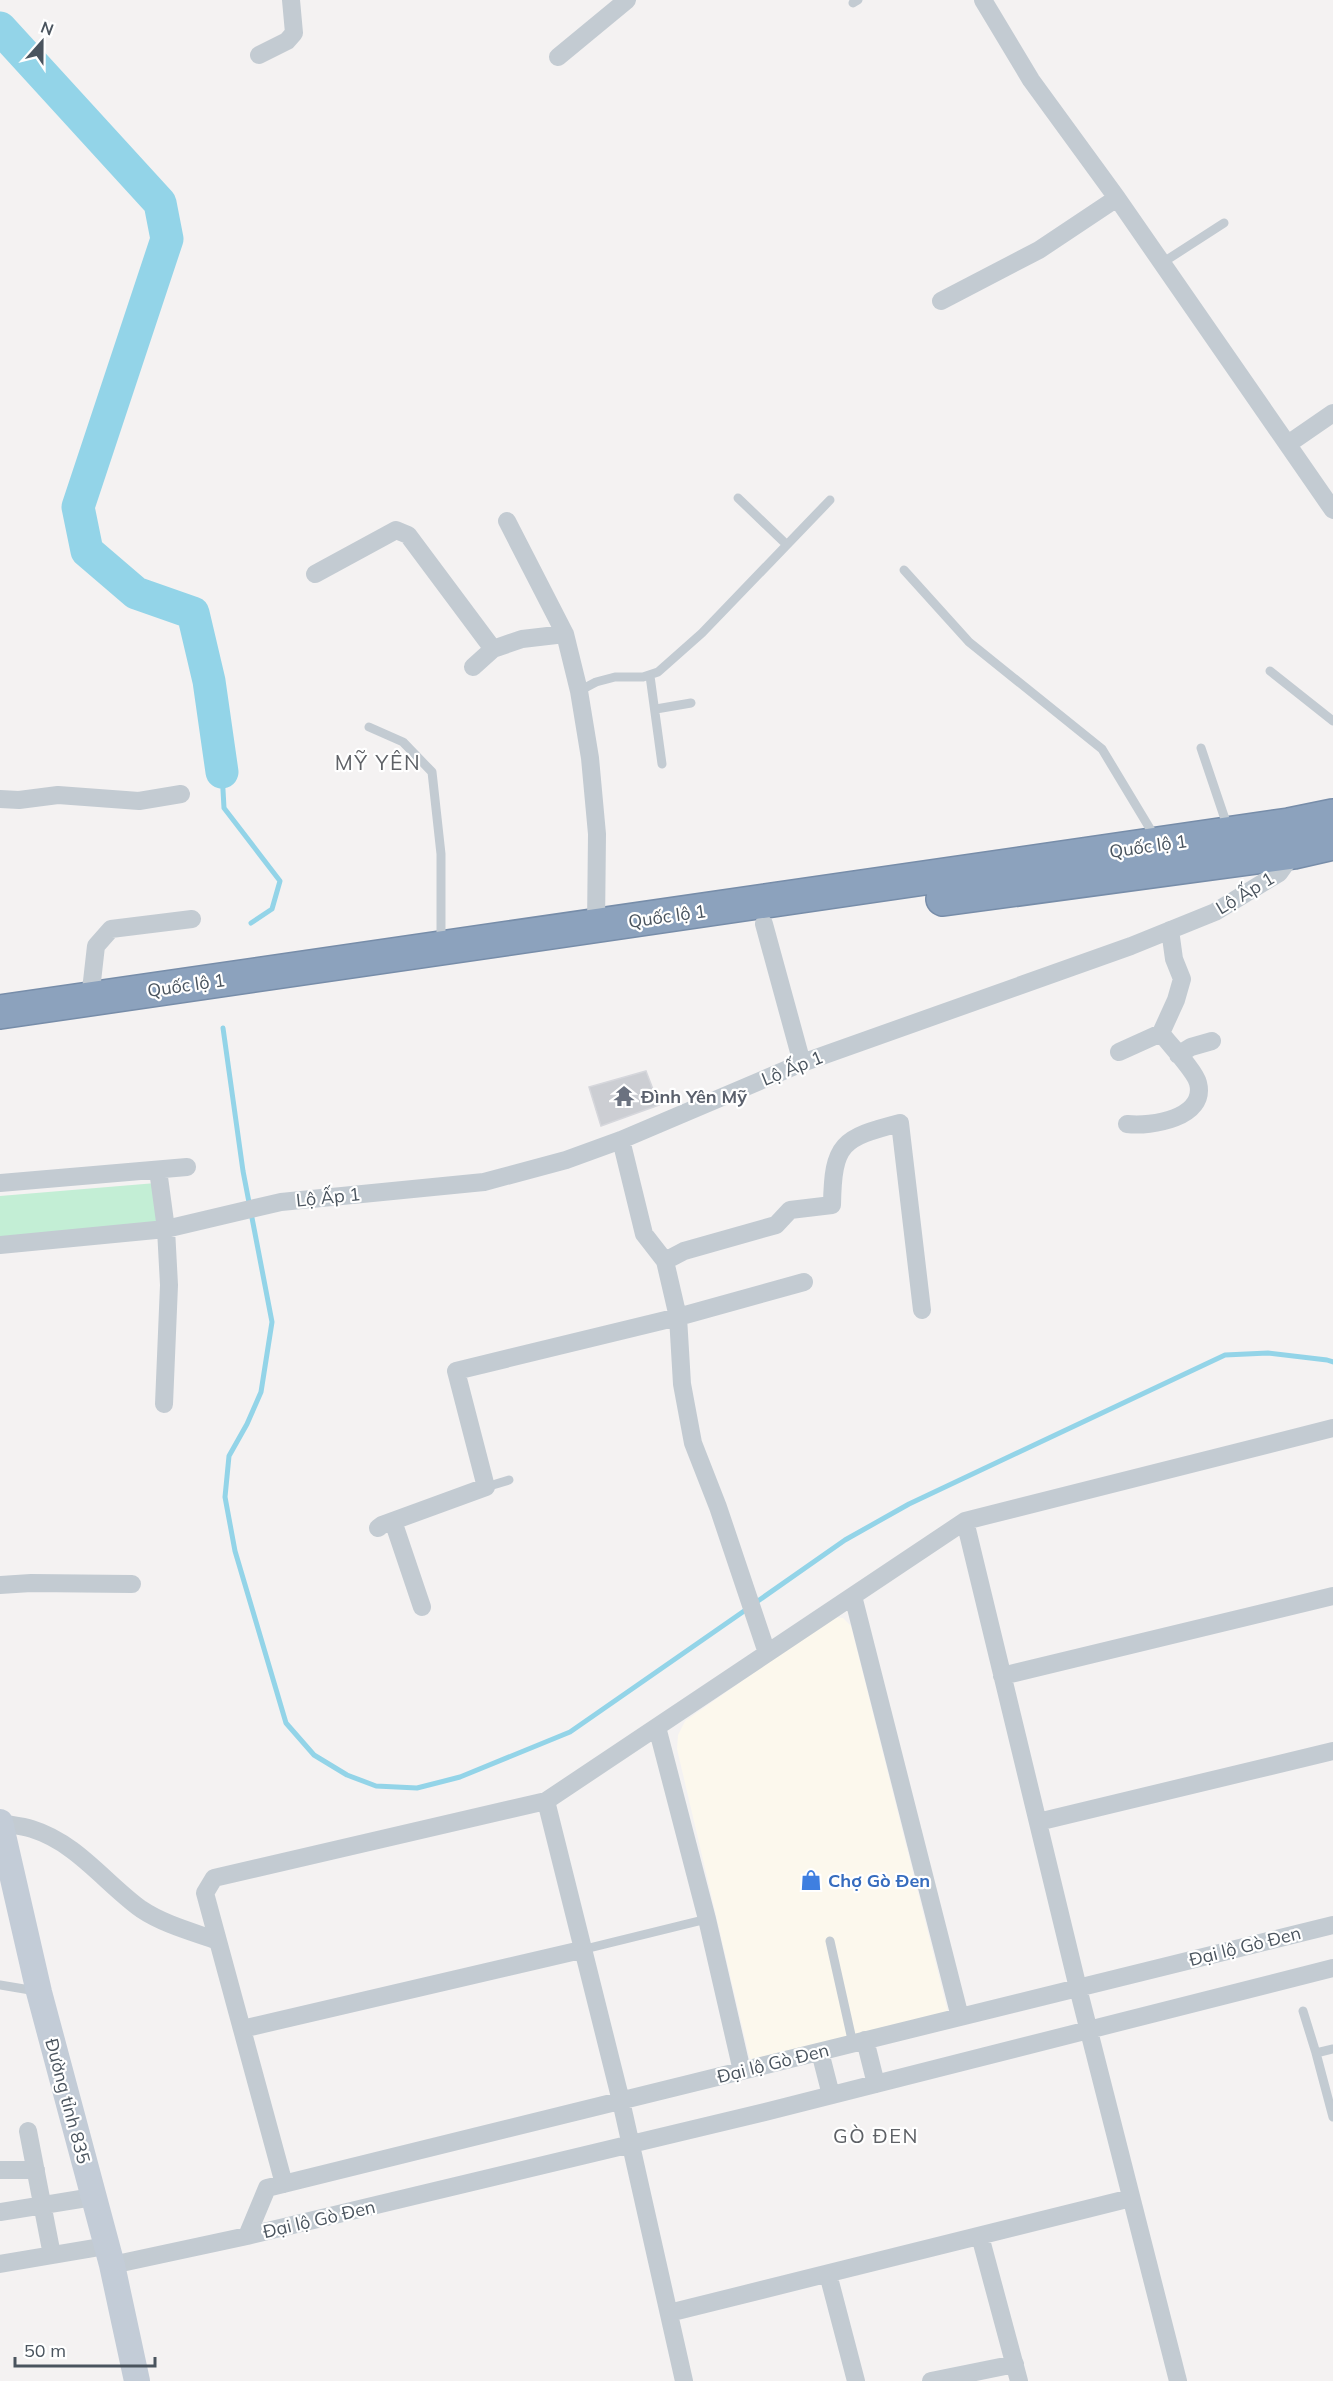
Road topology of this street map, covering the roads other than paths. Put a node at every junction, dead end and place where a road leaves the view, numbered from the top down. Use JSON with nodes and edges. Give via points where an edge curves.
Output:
{"nodes":[{"id":1,"x":291,"y":0,"type":"edge"},
{"id":2,"x":627,"y":0,"type":"edge"},
{"id":3,"x":983,"y":0,"type":"edge"},
{"id":4,"x":259,"y":55,"type":"dead end"},
{"id":5,"x":558,"y":57,"type":"dead end"},
{"id":6,"x":1117,"y":198,"type":"junction"},
{"id":7,"x":1224,"y":222,"type":"dead end"},
{"id":8,"x":1162,"y":262,"type":"junction"},
{"id":9,"x":941,"y":301,"type":"dead end"},
{"id":10,"x":1333,"y":413,"type":"edge"},
{"id":11,"x":1288,"y":444,"type":"junction"},
{"id":12,"x":738,"y":498,"type":"dead end"},
{"id":13,"x":830,"y":500,"type":"dead end"},
{"id":14,"x":1333,"y":510,"type":"edge"},
{"id":15,"x":507,"y":521,"type":"dead end"},
{"id":16,"x":786,"y":544,"type":"junction"},
{"id":17,"x":904,"y":570,"type":"dead end"},
{"id":18,"x":315,"y":574,"type":"dead end"},
{"id":19,"x":565,"y":634,"type":"junction"},
{"id":20,"x":493,"y":649,"type":"junction"},
{"id":21,"x":473,"y":667,"type":"dead end"},
{"id":22,"x":1270,"y":671,"type":"dead end"},
{"id":23,"x":650,"y":676,"type":"junction"},
{"id":24,"x":579,"y":691,"type":"junction"},
{"id":25,"x":691,"y":703,"type":"dead end"},
{"id":26,"x":656,"y":709,"type":"junction"},
{"id":27,"x":1333,"y":721,"type":"edge"},
{"id":28,"x":369,"y":727,"type":"dead end"},
{"id":29,"x":1201,"y":748,"type":"dead end"},
{"id":30,"x":662,"y":764,"type":"dead end"},
{"id":31,"x":181,"y":794,"type":"dead end"},
{"id":32,"x":0,"y":799,"type":"edge"},
{"id":33,"x":1333,"y":816,"type":"edge"},
{"id":34,"x":1230,"y":834,"type":"junction"},
{"id":35,"x":1333,"y":843,"type":"edge"},
{"id":36,"x":1159,"y":844,"type":"junction"},
{"id":37,"x":1294,"y":852,"type":"junction"},
{"id":38,"x":192,"y":919,"type":"dead end"},
{"id":39,"x":764,"y":924,"type":"junction"},
{"id":40,"x":596,"y":926,"type":"junction"},
{"id":41,"x":1170,"y":930,"type":"junction"},
{"id":42,"x":441,"y":948,"type":"junction"},
{"id":43,"x":90,"y":999,"type":"junction"},
{"id":44,"x":0,"y":1012,"type":"edge"},
{"id":45,"x":0,"y":1033,"type":"edge"},
{"id":46,"x":1161,"y":1033,"type":"junction"},
{"id":47,"x":1212,"y":1041,"type":"dead end"},
{"id":48,"x":1119,"y":1052,"type":"dead end"},
{"id":49,"x":1178,"y":1055,"type":"junction"},
{"id":50,"x":802,"y":1063,"type":"junction"},
{"id":51,"x":1127,"y":1124,"type":"dead end"},
{"id":52,"x":621,"y":1140,"type":"junction"},
{"id":53,"x":187,"y":1167,"type":"dead end"},
{"id":54,"x":158,"y":1170,"type":"junction"},
{"id":55,"x":0,"y":1183,"type":"edge"},
{"id":56,"x":166,"y":1229,"type":"junction"},
{"id":57,"x":0,"y":1245,"type":"edge"},
{"id":58,"x":665,"y":1261,"type":"junction"},
{"id":59,"x":804,"y":1282,"type":"dead end"},
{"id":60,"x":922,"y":1310,"type":"dead end"},
{"id":61,"x":678,"y":1317,"type":"junction"},
{"id":62,"x":164,"y":1404,"type":"dead end"},
{"id":63,"x":1333,"y":1428,"type":"edge"},
{"id":64,"x":509,"y":1480,"type":"dead end"},
{"id":65,"x":486,"y":1487,"type":"junction"},
{"id":66,"x":965,"y":1521,"type":"junction"},
{"id":67,"x":132,"y":1584,"type":"dead end"},
{"id":68,"x":0,"y":1585,"type":"edge"},
{"id":69,"x":853,"y":1596,"type":"junction"},
{"id":70,"x":1333,"y":1596,"type":"edge"},
{"id":71,"x":422,"y":1607,"type":"dead end"},
{"id":72,"x":767,"y":1653,"type":"junction"},
{"id":73,"x":1002,"y":1676,"type":"junction"},
{"id":74,"x":657,"y":1727,"type":"junction"},
{"id":75,"x":1333,"y":1751,"type":"edge"},
{"id":76,"x":546,"y":1801,"type":"junction"},
{"id":77,"x":0,"y":1822,"type":"edge"},
{"id":78,"x":1038,"y":1822,"type":"junction"},
{"id":79,"x":707,"y":1919,"type":"junction"},
{"id":80,"x":1333,"y":1925,"type":"edge"},
{"id":81,"x":218,"y":1941,"type":"junction"},
{"id":82,"x":830,"y":1941,"type":"dead end"},
{"id":83,"x":581,"y":1950,"type":"junction"},
{"id":84,"x":1333,"y":1968,"type":"edge"},
{"id":85,"x":0,"y":1985,"type":"edge"},
{"id":86,"x":1078,"y":1988,"type":"junction"},
{"id":87,"x":39,"y":1992,"type":"junction"},
{"id":88,"x":1303,"y":2011,"type":"dead end"},
{"id":89,"x":960,"y":2018,"type":"junction"},
{"id":90,"x":242,"y":2029,"type":"junction"},
{"id":91,"x":1089,"y":2030,"type":"junction"},
{"id":92,"x":859,"y":2042,"type":"junction"},
{"id":93,"x":1333,"y":2049,"type":"edge"},
{"id":94,"x":820,"y":2052,"type":"junction"},
{"id":95,"x":1316,"y":2053,"type":"junction"},
{"id":96,"x":742,"y":2071,"type":"junction"},
{"id":97,"x":876,"y":2084,"type":"junction"},
{"id":98,"x":831,"y":2095,"type":"junction"},
{"id":99,"x":621,"y":2101,"type":"junction"},
{"id":100,"x":1333,"y":2117,"type":"edge"},
{"id":101,"x":28,"y":2131,"type":"dead end"},
{"id":102,"x":631,"y":2144,"type":"junction"},
{"id":103,"x":0,"y":2170,"type":"edge"},
{"id":104,"x":36,"y":2170,"type":"junction"},
{"id":105,"x":284,"y":2184,"type":"junction"},
{"id":106,"x":93,"y":2197,"type":"junction"},
{"id":107,"x":1131,"y":2198,"type":"junction"},
{"id":108,"x":43,"y":2205,"type":"junction"},
{"id":109,"x":0,"y":2212,"type":"edge"},
{"id":110,"x":247,"y":2236,"type":"junction"},
{"id":111,"x":980,"y":2236,"type":"junction"},
{"id":112,"x":52,"y":2255,"type":"junction"},
{"id":113,"x":109,"y":2255,"type":"junction"},
{"id":114,"x":0,"y":2264,"type":"edge"},
{"id":115,"x":828,"y":2274,"type":"junction"},
{"id":116,"x":669,"y":2313,"type":"junction"},
{"id":117,"x":1017,"y":2373,"type":"edge"},
{"id":118,"x":137,"y":2381,"type":"edge"},
{"id":119,"x":684,"y":2381,"type":"edge"},
{"id":120,"x":856,"y":2381,"type":"edge"},
{"id":121,"x":932,"y":2381,"type":"edge"},
{"id":122,"x":1178,"y":2381,"type":"edge"}],
"edges":[{"from":1,"to":4,"type":"street","via":[[294,33]]},
{"from":2,"to":5,"type":"street"},
{"from":3,"to":6,"type":"street","via":[[1031,80]]},
{"from":6,"to":8,"type":"street"},
{"from":6,"to":9,"type":"street","via":[[1039,250]]},
{"from":7,"to":8,"type":"lane"},
{"from":8,"to":11,"type":"street"},
{"from":10,"to":11,"type":"street"},
{"from":11,"to":14,"type":"street"},
{"from":12,"to":16,"type":"lane"},
{"from":13,"to":16,"type":"lane"},
{"from":15,"to":19,"type":"street"},
{"from":16,"to":23,"type":"lane","via":[[702,633]]},
{"from":17,"to":36,"type":"lane","via":[[969,642],[1102,749]]},
{"from":18,"to":20,"type":"street","via":[[396,530],[408,535]]},
{"from":19,"to":20,"type":"street","via":[[522,639]]},
{"from":19,"to":24,"type":"street"},
{"from":20,"to":21,"type":"street"},
{"from":22,"to":27,"type":"lane"},
{"from":23,"to":24,"type":"lane","via":[[615,677]]},
{"from":23,"to":26,"type":"lane"},
{"from":24,"to":40,"type":"street","via":[[597,834]]},
{"from":25,"to":26,"type":"lane"},
{"from":26,"to":30,"type":"lane"},
{"from":28,"to":42,"type":"lane","via":[[403,742],[432,772],[441,854]]},
{"from":29,"to":34,"type":"lane"},
{"from":31,"to":32,"type":"street","via":[[139,801],[58,795]]},
{"from":33,"to":34,"type":"highway","name":"Quốc lộ 1"},
{"from":34,"to":36,"type":"highway","name":"Quốc lộ 1"},
{"from":35,"to":37,"type":"highway","name":"Quốc lộ 1"},
{"from":36,"to":40,"type":"highway","name":"Quốc lộ 1"},
{"from":37,"to":39,"type":"highway","name":"Quốc lộ 1"},
{"from":37,"to":41,"type":"street","name":"Lộ Ấp 1","via":[[1279,873],[1215,912]]},
{"from":38,"to":43,"type":"street","via":[[111,929],[96,946]]},
{"from":39,"to":45,"type":"highway","name":"Quốc lộ 1"},
{"from":39,"to":50,"type":"street"},
{"from":40,"to":42,"type":"highway","name":"Quốc lộ 1"},
{"from":41,"to":46,"type":"street","via":[[1174,959],[1182,979]]},
{"from":41,"to":50,"type":"street","name":"Lộ Ấp 1"},
{"from":42,"to":43,"type":"highway","name":"Quốc lộ 1"},
{"from":43,"to":44,"type":"highway","name":"Quốc lộ 1"},
{"from":46,"to":48,"type":"street"},
{"from":46,"to":49,"type":"street"},
{"from":47,"to":49,"type":"street"},
{"from":49,"to":51,"type":"street","via":[[1197,1080],[1199,1092],[1194,1102],[1184,1114],[1157,1124]]},
{"from":50,"to":52,"type":"street","name":"Lộ Ấp 1"},
{"from":52,"to":56,"type":"street","name":"Lộ Ấp 1","via":[[566,1160],[483,1182],[281,1202]]},
{"from":52,"to":58,"type":"street","via":[[644,1234]]},
{"from":53,"to":54,"type":"street"},
{"from":54,"to":55,"type":"street"},
{"from":54,"to":56,"type":"street"},
{"from":56,"to":57,"type":"street","name":"Lộ Ấp 1"},
{"from":56,"to":62,"type":"street","via":[[169,1284]]},
{"from":58,"to":60,"type":"street","via":[[684,1251],[776,1225],[790,1210],[832,1205],[838,1155],[844,1144],[864,1132],[900,1123]]},
{"from":58,"to":61,"type":"street"},
{"from":59,"to":61,"type":"street"},
{"from":61,"to":65,"type":"street","via":[[456,1371]]},
{"from":61,"to":72,"type":"street","via":[[682,1384],[693,1443]]},
{"from":63,"to":66,"type":"street"},
{"from":64,"to":65,"type":"lane"},
{"from":65,"to":71,"type":"street","via":[[386,1525]]},
{"from":66,"to":69,"type":"street"},
{"from":66,"to":73,"type":"street"},
{"from":67,"to":68,"type":"street"},
{"from":69,"to":72,"type":"street"},
{"from":69,"to":89,"type":"street"},
{"from":70,"to":73,"type":"street"},
{"from":72,"to":74,"type":"street"},
{"from":73,"to":78,"type":"street"},
{"from":74,"to":76,"type":"street"},
{"from":74,"to":79,"type":"street"},
{"from":75,"to":78,"type":"street"},
{"from":76,"to":81,"type":"street","via":[[214,1878],[205,1893]]},
{"from":76,"to":83,"type":"street"},
{"from":77,"to":81,"type":"street","via":[[45,1834],[67,1847],[141,1909]]},
{"from":77,"to":87,"type":"main road","name":"Đường tỉnh 835"},
{"from":78,"to":86,"type":"street"},
{"from":79,"to":83,"type":"lane"},
{"from":79,"to":96,"type":"street"},
{"from":80,"to":86,"type":"street","name":"Đại lộ Gò Đen"},
{"from":81,"to":90,"type":"street"},
{"from":82,"to":92,"type":"lane"},
{"from":83,"to":90,"type":"street"},
{"from":83,"to":99,"type":"street"},
{"from":84,"to":91,"type":"street","name":"Đại lộ Gò Đen"},
{"from":85,"to":87,"type":"lane"},
{"from":86,"to":89,"type":"street","name":"Đại lộ Gò Đen"},
{"from":86,"to":91,"type":"street"},
{"from":87,"to":106,"type":"main road","name":"Đường tỉnh 835"},
{"from":88,"to":95,"type":"lane"},
{"from":89,"to":92,"type":"street","name":"Đại lộ Gò Đen"},
{"from":90,"to":105,"type":"street"},
{"from":91,"to":97,"type":"street","name":"Đại lộ Gò Đen"},
{"from":91,"to":107,"type":"street"},
{"from":92,"to":94,"type":"street","name":"Đại lộ Gò Đen"},
{"from":92,"to":97,"type":"street"},
{"from":93,"to":95,"type":"lane"},
{"from":94,"to":96,"type":"street","name":"Đại lộ Gò Đen"},
{"from":94,"to":98,"type":"street"},
{"from":95,"to":100,"type":"lane"},
{"from":96,"to":99,"type":"street","name":"Đại lộ Gò Đen"},
{"from":97,"to":98,"type":"street","name":"Đại lộ Gò Đen"},
{"from":98,"to":102,"type":"street","name":"Đại lộ Gò Đen"},
{"from":99,"to":102,"type":"street"},
{"from":99,"to":105,"type":"street","name":"Đại lộ Gò Đen"},
{"from":101,"to":104,"type":"street"},
{"from":102,"to":110,"type":"street","name":"Đại lộ Gò Đen"},
{"from":102,"to":116,"type":"street"},
{"from":103,"to":104,"type":"street"},
{"from":104,"to":108,"type":"street"},
{"from":105,"to":110,"type":"street","name":"Đại lộ Gò Đen","via":[[267,2188]]},
{"from":106,"to":108,"type":"street"},
{"from":106,"to":113,"type":"main road","name":"Đường tỉnh 835"},
{"from":107,"to":111,"type":"street"},
{"from":107,"to":122,"type":"street"},
{"from":108,"to":109,"type":"street"},
{"from":108,"to":112,"type":"street"},
{"from":110,"to":113,"type":"street"},
{"from":111,"to":115,"type":"street"},
{"from":111,"to":117,"type":"street"},
{"from":112,"to":113,"type":"street"},
{"from":112,"to":114,"type":"street"},
{"from":113,"to":118,"type":"main road","name":"Đường tỉnh 835"},
{"from":115,"to":116,"type":"street"},
{"from":115,"to":120,"type":"street"},
{"from":116,"to":119,"type":"street"},
{"from":117,"to":121,"type":"street"}]}
